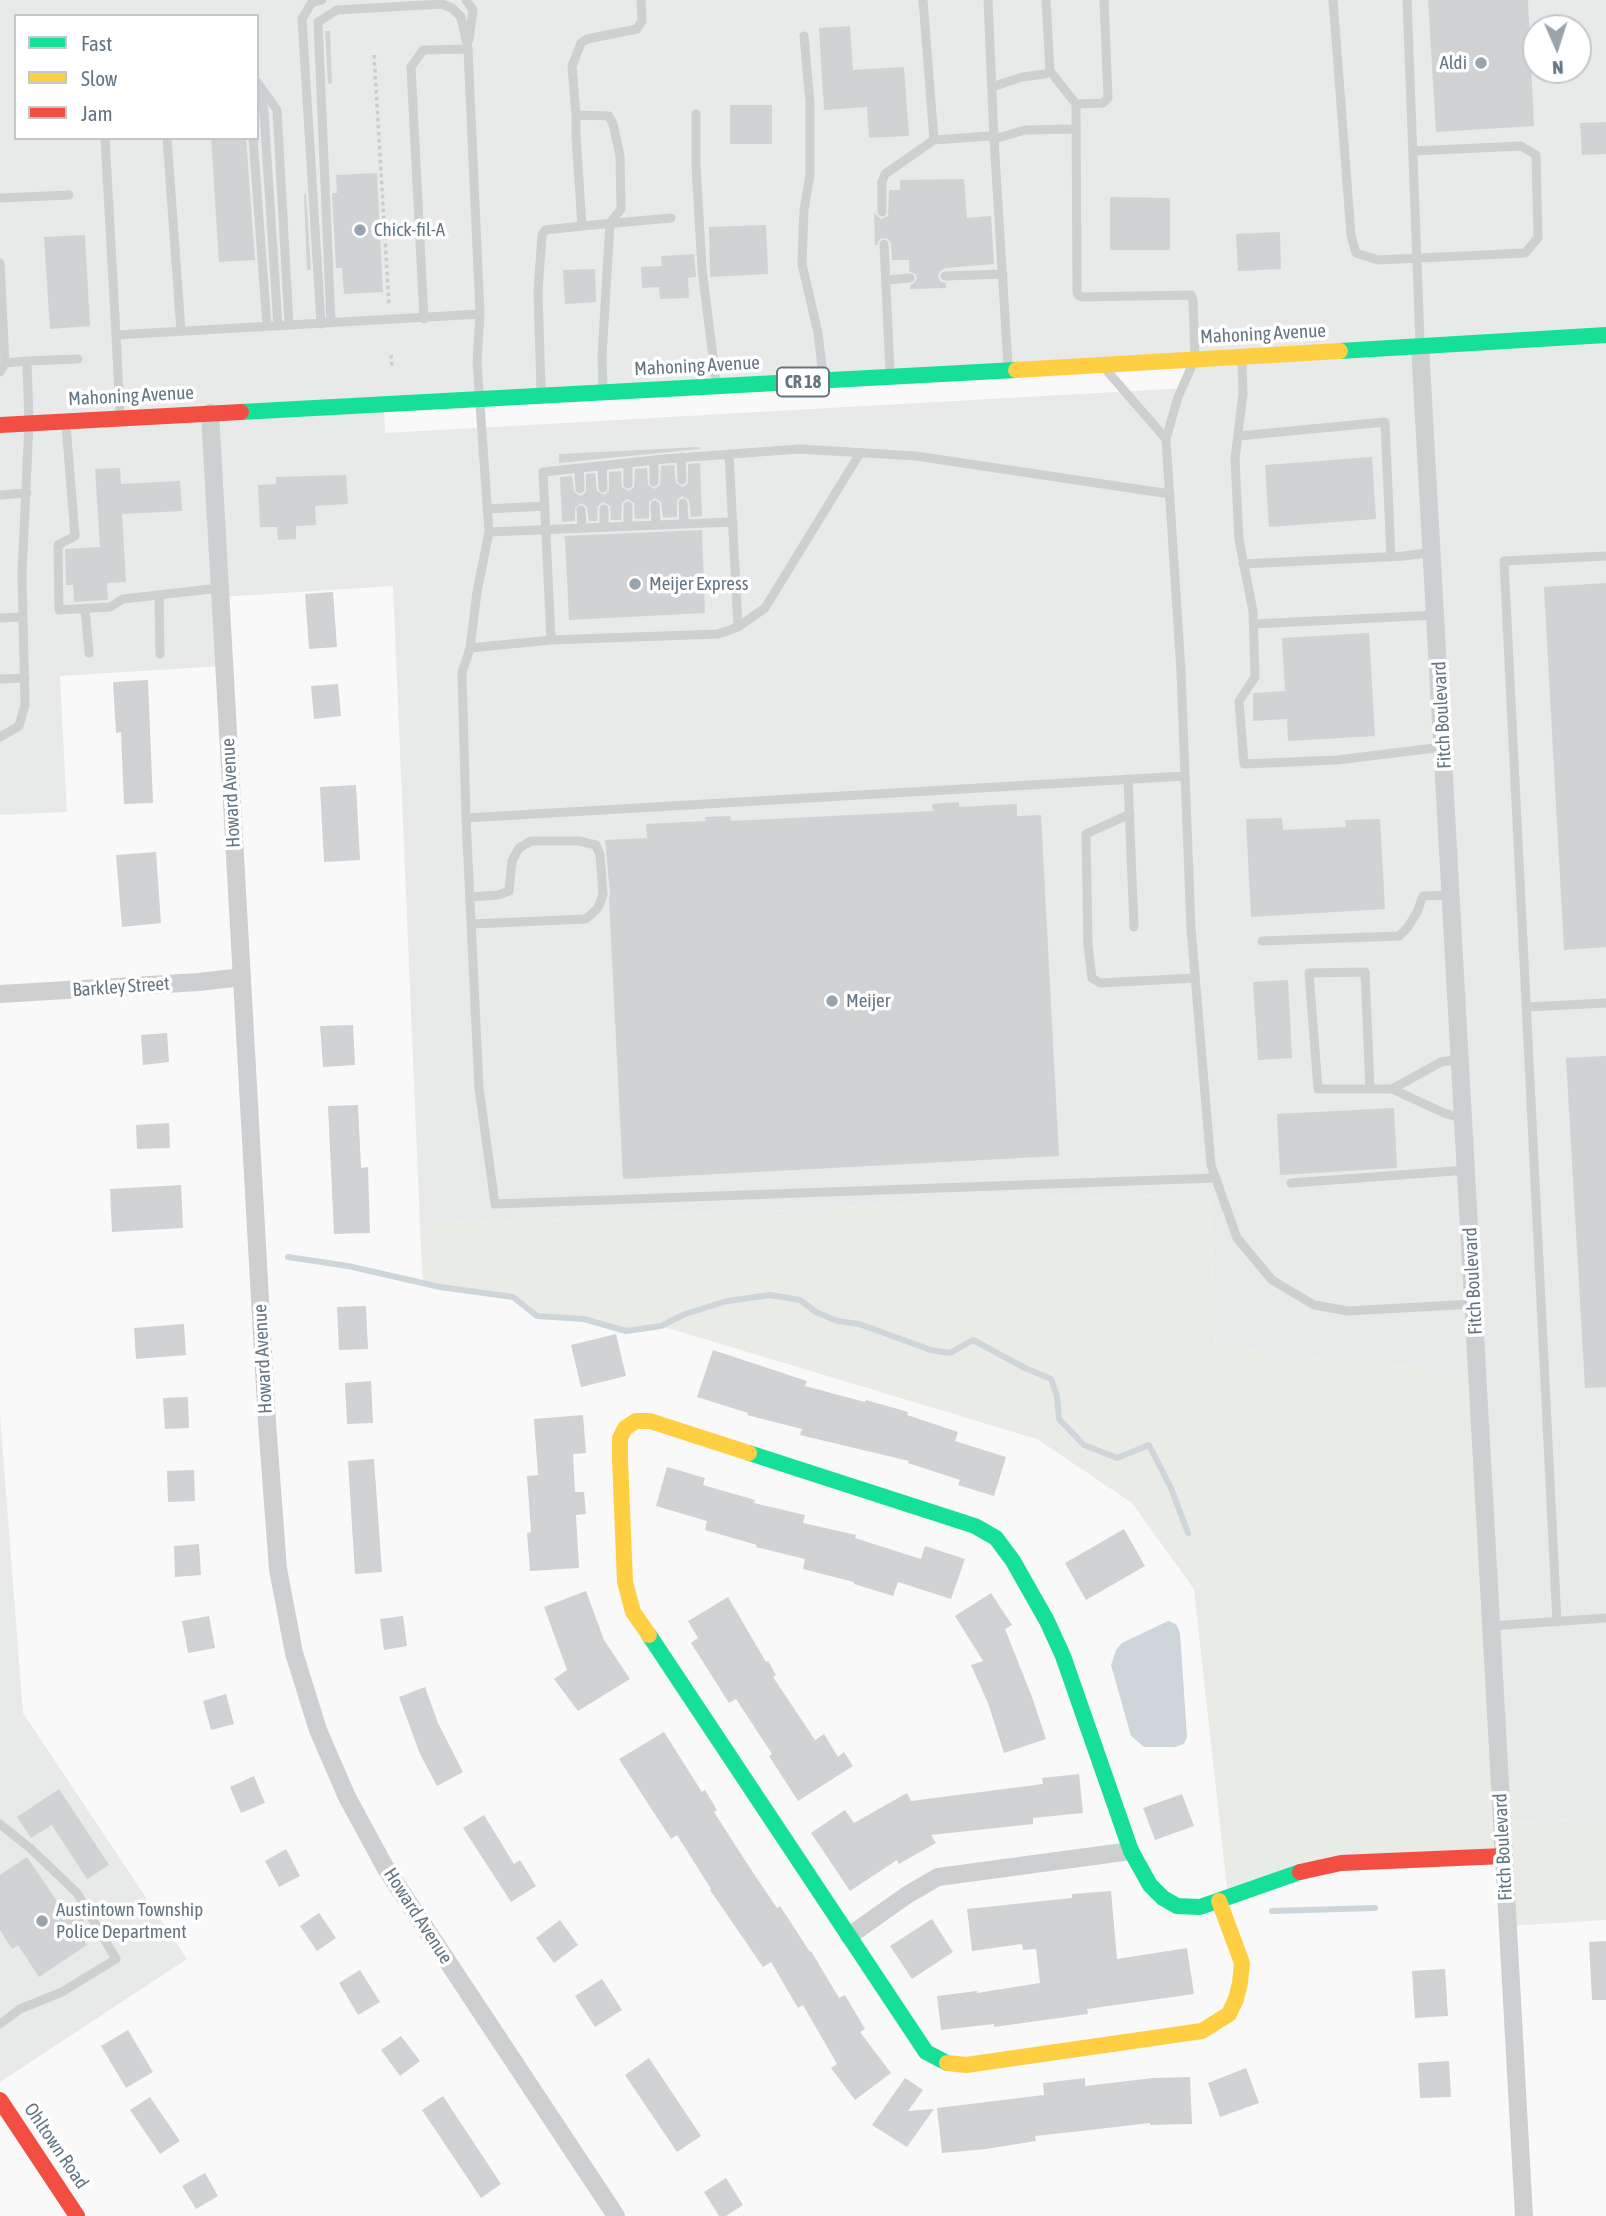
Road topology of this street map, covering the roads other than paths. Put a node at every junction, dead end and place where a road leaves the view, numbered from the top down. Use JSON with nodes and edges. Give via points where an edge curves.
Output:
{"nodes":[{"id":1,"x":322,"y":0,"type":"edge"},
{"id":2,"x":466,"y":0,"type":"edge"},
{"id":3,"x":641,"y":0,"type":"edge"},
{"id":4,"x":923,"y":0,"type":"edge"},
{"id":5,"x":988,"y":0,"type":"edge"},
{"id":6,"x":1046,"y":0,"type":"edge"},
{"id":7,"x":1104,"y":0,"type":"edge"},
{"id":8,"x":1334,"y":0,"type":"edge"},
{"id":9,"x":1408,"y":0,"type":"edge"},
{"id":10,"x":804,"y":36,"type":"dead end"},
{"id":11,"x":468,"y":49,"type":"junction"},
{"id":12,"x":1050,"y":71,"type":"junction"},
{"id":13,"x":259,"y":83,"type":"edge"},
{"id":14,"x":992,"y":87,"type":"junction"},
{"id":15,"x":1076,"y":104,"type":"junction"},
{"id":16,"x":696,"y":114,"type":"dead end"},
{"id":17,"x":576,"y":115,"type":"junction"},
{"id":18,"x":1076,"y":129,"type":"junction"},
{"id":19,"x":933,"y":139,"type":"junction"},
{"id":20,"x":994,"y":139,"type":"junction"},
{"id":21,"x":105,"y":140,"type":"edge"},
{"id":22,"x":167,"y":140,"type":"edge"},
{"id":23,"x":253,"y":140,"type":"edge"},
{"id":24,"x":1413,"y":151,"type":"junction"},
{"id":25,"x":69,"y":195,"type":"dead end"},
{"id":26,"x":0,"y":198,"type":"edge"},
{"id":27,"x":882,"y":212,"type":"dead end"},
{"id":28,"x":671,"y":218,"type":"dead end"},
{"id":29,"x":610,"y":223,"type":"junction"},
{"id":30,"x":583,"y":226,"type":"junction"},
{"id":31,"x":884,"y":244,"type":"dead end"},
{"id":32,"x":1417,"y":260,"type":"junction"},
{"id":33,"x":0,"y":263,"type":"edge"},
{"id":34,"x":1003,"y":274,"type":"junction"},
{"id":35,"x":945,"y":276,"type":"dead end"},
{"id":36,"x":910,"y":278,"type":"dead end"},
{"id":37,"x":886,"y":280,"type":"junction"},
{"id":38,"x":480,"y":314,"type":"junction"},
{"id":39,"x":424,"y":319,"type":"junction"},
{"id":40,"x":326,"y":324,"type":"junction"},
{"id":41,"x":289,"y":325,"type":"junction"},
{"id":42,"x":267,"y":326,"type":"junction"},
{"id":43,"x":278,"y":326,"type":"junction"},
{"id":44,"x":181,"y":331,"type":"junction"},
{"id":45,"x":116,"y":335,"type":"junction"},
{"id":46,"x":1606,"y":335,"type":"edge"},
{"id":47,"x":1420,"y":346,"type":"junction"},
{"id":48,"x":1241,"y":356,"type":"junction"},
{"id":49,"x":78,"y":359,"type":"dead end"},
{"id":50,"x":1195,"y":359,"type":"junction"},
{"id":51,"x":27,"y":361,"type":"junction"},
{"id":52,"x":1102,"y":365,"type":"junction"},
{"id":53,"x":2,"y":367,"type":"edge"},
{"id":54,"x":1009,"y":370,"type":"junction"},
{"id":55,"x":891,"y":377,"type":"junction"},
{"id":56,"x":824,"y":380,"type":"junction"},
{"id":57,"x":716,"y":386,"type":"junction"},
{"id":58,"x":604,"y":392,"type":"junction"},
{"id":59,"x":541,"y":395,"type":"junction"},
{"id":60,"x":480,"y":399,"type":"junction"},
{"id":61,"x":209,"y":413,"type":"junction"},
{"id":62,"x":120,"y":418,"type":"junction"},
{"id":63,"x":66,"y":421,"type":"junction"},
{"id":64,"x":29,"y":423,"type":"junction"},
{"id":65,"x":0,"y":425,"type":"edge"},
{"id":66,"x":1238,"y":436,"type":"junction"},
{"id":67,"x":1166,"y":439,"type":"junction"},
{"id":68,"x":860,"y":453,"type":"junction"},
{"id":69,"x":729,"y":454,"type":"junction"},
{"id":70,"x":681,"y":457,"type":"junction"},
{"id":71,"x":654,"y":460,"type":"junction"},
{"id":72,"x":628,"y":463,"type":"junction"},
{"id":73,"x":602,"y":466,"type":"junction"},
{"id":74,"x":579,"y":468,"type":"junction"},
{"id":75,"x":682,"y":480,"type":"dead end"},
{"id":76,"x":654,"y":482,"type":"dead end"},
{"id":77,"x":628,"y":484,"type":"dead end"},
{"id":78,"x":603,"y":488,"type":"dead end"},
{"id":79,"x":580,"y":489,"type":"dead end"},
{"id":80,"x":27,"y":493,"type":"junction"},
{"id":81,"x":1170,"y":494,"type":"junction"},
{"id":82,"x":0,"y":495,"type":"edge"},
{"id":83,"x":683,"y":503,"type":"dead end"},
{"id":84,"x":655,"y":505,"type":"dead end"},
{"id":85,"x":545,"y":506,"type":"junction"},
{"id":86,"x":628,"y":506,"type":"dead end"},
{"id":87,"x":487,"y":509,"type":"junction"},
{"id":88,"x":604,"y":509,"type":"dead end"},
{"id":89,"x":581,"y":510,"type":"dead end"},
{"id":90,"x":732,"y":522,"type":"junction"},
{"id":91,"x":684,"y":524,"type":"junction"},
{"id":92,"x":656,"y":525,"type":"junction"},
{"id":93,"x":628,"y":526,"type":"junction"},
{"id":94,"x":582,"y":527,"type":"junction"},
{"id":95,"x":604,"y":527,"type":"junction"},
{"id":96,"x":546,"y":529,"type":"junction"},
{"id":97,"x":489,"y":532,"type":"junction"},
{"id":98,"x":1433,"y":552,"type":"junction"},
{"id":99,"x":1606,"y":556,"type":"edge"},
{"id":100,"x":1391,"y":557,"type":"junction"},
{"id":101,"x":1243,"y":564,"type":"junction"},
{"id":102,"x":220,"y":589,"type":"junction"},
{"id":103,"x":159,"y":595,"type":"junction"},
{"id":104,"x":85,"y":608,"type":"junction"},
{"id":105,"x":1436,"y":615,"type":"junction"},
{"id":106,"x":22,"y":617,"type":"junction"},
{"id":107,"x":0,"y":618,"type":"edge"},
{"id":108,"x":1254,"y":624,"type":"junction"},
{"id":109,"x":738,"y":627,"type":"junction"},
{"id":110,"x":551,"y":640,"type":"junction"},
{"id":111,"x":470,"y":648,"type":"junction"},
{"id":112,"x":89,"y":653,"type":"dead end"},
{"id":113,"x":160,"y":654,"type":"dead end"},
{"id":114,"x":25,"y":678,"type":"junction"},
{"id":115,"x":0,"y":679,"type":"edge"},
{"id":116,"x":0,"y":737,"type":"edge"},
{"id":117,"x":1444,"y":747,"type":"junction"},
{"id":118,"x":1185,"y":776,"type":"junction"},
{"id":119,"x":1128,"y":779,"type":"junction"},
{"id":120,"x":1130,"y":814,"type":"junction"},
{"id":121,"x":466,"y":818,"type":"junction"},
{"id":122,"x":1452,"y":895,"type":"junction"},
{"id":123,"x":470,"y":897,"type":"junction"},
{"id":124,"x":471,"y":924,"type":"junction"},
{"id":125,"x":1134,"y":927,"type":"dead end"},
{"id":126,"x":1262,"y":941,"type":"dead end"},
{"id":127,"x":242,"y":977,"type":"junction"},
{"id":128,"x":1195,"y":978,"type":"junction"},
{"id":129,"x":0,"y":994,"type":"edge"},
{"id":130,"x":1606,"y":1003,"type":"edge"},
{"id":131,"x":1527,"y":1007,"type":"junction"},
{"id":132,"x":1461,"y":1059,"type":"junction"},
{"id":133,"x":1370,"y":1089,"type":"junction"},
{"id":134,"x":1392,"y":1089,"type":"junction"},
{"id":135,"x":1464,"y":1119,"type":"junction"},
{"id":136,"x":1467,"y":1170,"type":"junction"},
{"id":137,"x":1216,"y":1178,"type":"junction"},
{"id":138,"x":1291,"y":1183,"type":"dead end"},
{"id":139,"x":1474,"y":1304,"type":"junction"},
{"id":140,"x":1606,"y":1618,"type":"edge"},
{"id":141,"x":1558,"y":1622,"type":"junction"},
{"id":142,"x":1491,"y":1626,"type":"junction"},
{"id":143,"x":0,"y":1824,"type":"edge"},
{"id":144,"x":1131,"y":1851,"type":"junction"},
{"id":145,"x":1504,"y":1856,"type":"junction"},
{"id":146,"x":1219,"y":1901,"type":"junction"},
{"id":147,"x":849,"y":1936,"type":"junction"},
{"id":148,"x":0,"y":2024,"type":"edge"},
{"id":149,"x":0,"y":2100,"type":"edge"},
{"id":150,"x":78,"y":2216,"type":"edge"},
{"id":151,"x":616,"y":2216,"type":"edge"},
{"id":152,"x":1524,"y":2216,"type":"edge"}],
"edges":[{"from":1,"to":40,"type":"lane","via":[[312,2],[302,19]]},
{"from":2,"to":11,"type":"lane","via":[[473,10]]},
{"from":3,"to":17,"type":"lane","via":[[642,21],[637,29],[581,43],[572,66]]},
{"from":4,"to":19,"type":"lane"},
{"from":5,"to":14,"type":"lane"},
{"from":6,"to":12,"type":"lane"},
{"from":7,"to":15,"type":"lane","via":[[1108,98],[1103,103]]},
{"from":8,"to":32,"type":"lane","via":[[1356,253],[1378,260]]},
{"from":9,"to":24,"type":"lane"},
{"from":10,"to":56,"type":"lane","via":[[811,156],[802,264]]},
{"from":11,"to":38,"type":"lane"},
{"from":11,"to":39,"type":"lane","via":[[423,50],[411,68]]},
{"from":11,"to":40,"type":"lane","via":[[461,17],[442,4],[337,10],[318,22]]},
{"from":12,"to":14,"type":"lane"},
{"from":12,"to":15,"type":"lane"},
{"from":13,"to":41,"type":"lane","via":[[277,110]]},
{"from":13,"to":43,"type":"lane"},
{"from":14,"to":20,"type":"lane"},
{"from":15,"to":18,"type":"lane"},
{"from":16,"to":57,"type":"lane","via":[[702,270]]},
{"from":17,"to":29,"type":"lane","via":[[608,116],[613,124],[620,156],[621,209]]},
{"from":17,"to":30,"type":"lane"},
{"from":18,"to":20,"type":"lane","via":[[1025,130]]},
{"from":18,"to":50,"type":"lane","via":[[1078,295],[1191,295]]},
{"from":19,"to":20,"type":"lane"},
{"from":19,"to":27,"type":"lane","via":[[885,174]]},
{"from":20,"to":34,"type":"lane"},
{"from":21,"to":45,"type":"lane"},
{"from":22,"to":44,"type":"lane"},
{"from":23,"to":42,"type":"lane"},
{"from":24,"to":32,"type":"lane"},
{"from":24,"to":32,"type":"lane","via":[[1521,146],[1536,155],[1538,237],[1525,253]]},
{"from":25,"to":26,"type":"lane"},
{"from":28,"to":29,"type":"lane"},
{"from":29,"to":30,"type":"lane"},
{"from":29,"to":58,"type":"lane"},
{"from":30,"to":59,"type":"lane","via":[[545,230],[542,235],[538,291]]},
{"from":31,"to":37,"type":"lane"},
{"from":32,"to":47,"type":"lane"},
{"from":33,"to":53,"type":"lane"},
{"from":34,"to":35,"type":"lane"},
{"from":34,"to":54,"type":"lane"},
{"from":36,"to":37,"type":"lane"},
{"from":37,"to":55,"type":"lane"},
{"from":38,"to":39,"type":"lane"},
{"from":38,"to":60,"type":"lane"},
{"from":39,"to":40,"type":"lane"},
{"from":40,"to":41,"type":"lane"},
{"from":41,"to":43,"type":"lane"},
{"from":42,"to":43,"type":"lane"},
{"from":42,"to":44,"type":"lane"},
{"from":44,"to":45,"type":"lane"},
{"from":45,"to":62,"type":"lane"},
{"from":46,"to":47,"type":"street","name":"Mahoning Avenue","number":"CR 18"},
{"from":47,"to":48,"type":"street","name":"Mahoning Avenue","number":"CR 18"},
{"from":47,"to":98,"type":"street","name":"Fitch Boulevard"},
{"from":48,"to":50,"type":"street","name":"Mahoning Avenue","number":"CR 18"},
{"from":48,"to":66,"type":"lane"},
{"from":49,"to":51,"type":"lane"},
{"from":50,"to":52,"type":"street","name":"Mahoning Avenue","number":"CR 18"},
{"from":50,"to":67,"type":"lane"},
{"from":51,"to":53,"type":"lane"},
{"from":51,"to":64,"type":"lane"},
{"from":52,"to":54,"type":"street","name":"Mahoning Avenue","number":"CR 18"},
{"from":52,"to":67,"type":"lane"},
{"from":54,"to":55,"type":"street","name":"Mahoning Avenue","number":"CR 18"},
{"from":55,"to":56,"type":"street","name":"Mahoning Avenue","number":"CR 18"},
{"from":56,"to":57,"type":"street","name":"Mahoning Avenue","number":"CR 18"},
{"from":57,"to":58,"type":"street","name":"Mahoning Avenue","number":"CR 18"},
{"from":58,"to":59,"type":"street","name":"Mahoning Avenue","number":"CR 18"},
{"from":59,"to":60,"type":"street","name":"Mahoning Avenue","number":"CR 18"},
{"from":60,"to":61,"type":"street","name":"Mahoning Avenue","number":"CR 18"},
{"from":60,"to":87,"type":"lane"},
{"from":61,"to":62,"type":"street","name":"Mahoning Avenue","number":"CR 18"},
{"from":61,"to":102,"type":"street","name":"Howard Avenue"},
{"from":62,"to":63,"type":"street","name":"Mahoning Avenue","number":"CR 18"},
{"from":63,"to":64,"type":"street","name":"Mahoning Avenue","number":"CR 18"},
{"from":63,"to":104,"type":"lane","via":[[75,536],[58,545],[59,610]]},
{"from":64,"to":65,"type":"street","name":"Mahoning Avenue","number":"CR 18"},
{"from":64,"to":80,"type":"lane"},
{"from":66,"to":100,"type":"lane","via":[[1385,422]]},
{"from":66,"to":101,"type":"lane","via":[[1235,459]]},
{"from":67,"to":81,"type":"lane"},
{"from":68,"to":69,"type":"lane","via":[[799,449]]},
{"from":68,"to":81,"type":"lane","via":[[916,456]]},
{"from":68,"to":109,"type":"lane","via":[[765,608]]},
{"from":69,"to":70,"type":"lane"},
{"from":69,"to":90,"type":"lane"},
{"from":70,"to":71,"type":"lane"},
{"from":70,"to":75,"type":"lane"},
{"from":71,"to":72,"type":"lane"},
{"from":71,"to":76,"type":"lane"},
{"from":72,"to":73,"type":"lane"},
{"from":72,"to":77,"type":"lane"},
{"from":73,"to":74,"type":"lane"},
{"from":73,"to":78,"type":"lane"},
{"from":74,"to":79,"type":"lane"},
{"from":74,"to":85,"type":"lane","via":[[543,472]]},
{"from":80,"to":82,"type":"lane"},
{"from":80,"to":106,"type":"lane"},
{"from":81,"to":118,"type":"lane"},
{"from":83,"to":91,"type":"lane"},
{"from":84,"to":92,"type":"lane"},
{"from":85,"to":87,"type":"lane"},
{"from":85,"to":96,"type":"lane"},
{"from":86,"to":93,"type":"lane"},
{"from":87,"to":97,"type":"lane"},
{"from":88,"to":95,"type":"lane"},
{"from":89,"to":94,"type":"lane"},
{"from":90,"to":91,"type":"lane"},
{"from":90,"to":109,"type":"lane"},
{"from":91,"to":92,"type":"lane"},
{"from":92,"to":93,"type":"lane"},
{"from":93,"to":95,"type":"lane"},
{"from":94,"to":95,"type":"lane"},
{"from":94,"to":96,"type":"lane"},
{"from":96,"to":97,"type":"lane"},
{"from":96,"to":110,"type":"lane"},
{"from":97,"to":111,"type":"lane"},
{"from":98,"to":100,"type":"lane"},
{"from":98,"to":105,"type":"street","name":"Fitch Boulevard"},
{"from":99,"to":131,"type":"lane","via":[[1504,561]]},
{"from":100,"to":101,"type":"lane"},
{"from":101,"to":108,"type":"lane"},
{"from":102,"to":103,"type":"lane"},
{"from":102,"to":127,"type":"street","name":"Howard Avenue"},
{"from":103,"to":104,"type":"lane"},
{"from":103,"to":113,"type":"lane"},
{"from":104,"to":112,"type":"lane"},
{"from":105,"to":108,"type":"lane"},
{"from":105,"to":117,"type":"street","name":"Fitch Boulevard"},
{"from":106,"to":107,"type":"lane"},
{"from":106,"to":114,"type":"lane"},
{"from":108,"to":117,"type":"lane","via":[[1255,677],[1240,701],[1244,764],[1337,760]]},
{"from":109,"to":110,"type":"lane","via":[[718,634]]},
{"from":110,"to":111,"type":"lane"},
{"from":111,"to":121,"type":"lane","via":[[462,673]]},
{"from":114,"to":115,"type":"lane"},
{"from":114,"to":116,"type":"lane","via":[[19,726]]},
{"from":117,"to":122,"type":"street","name":"Fitch Boulevard"},
{"from":118,"to":119,"type":"lane"},
{"from":118,"to":128,"type":"lane"},
{"from":119,"to":120,"type":"lane"},
{"from":119,"to":121,"type":"lane"},
{"from":120,"to":125,"type":"lane"},
{"from":120,"to":128,"type":"lane","via":[[1086,834],[1092,978],[1100,983]]},
{"from":121,"to":123,"type":"lane"},
{"from":122,"to":126,"type":"lane","via":[[1423,896],[1399,936]]},
{"from":122,"to":132,"type":"street","name":"Fitch Boulevard"},
{"from":123,"to":124,"type":"lane"},
{"from":123,"to":124,"type":"lane","via":[[509,891],[512,861],[519,848],[531,841],[579,841],[596,845],[600,855],[603,895],[586,919]]},
{"from":124,"to":137,"type":"lane","via":[[479,1088],[495,1204]]},
{"from":127,"to":129,"type":"street","name":"Barkley Street"},
{"from":127,"to":151,"type":"street","name":"Howard Avenue","via":[[278,1569],[294,1653],[347,1797],[386,1867]]},
{"from":128,"to":137,"type":"lane","via":[[1211,1165]]},
{"from":130,"to":131,"type":"lane"},
{"from":131,"to":141,"type":"lane"},
{"from":132,"to":134,"type":"lane","via":[[1441,1062]]},
{"from":132,"to":135,"type":"street","name":"Fitch Boulevard"},
{"from":133,"to":133,"type":"lane","via":[[1318,1088],[1310,973],[1365,972]]},
{"from":133,"to":134,"type":"lane"},
{"from":134,"to":135,"type":"lane"},
{"from":135,"to":136,"type":"street","name":"Fitch Boulevard"},
{"from":136,"to":138,"type":"lane"},
{"from":136,"to":139,"type":"street","name":"Fitch Boulevard"},
{"from":137,"to":139,"type":"lane","via":[[1237,1238],[1272,1280],[1314,1305],[1348,1311]]},
{"from":139,"to":142,"type":"street","name":"Fitch Boulevard"},
{"from":140,"to":141,"type":"lane"},
{"from":141,"to":142,"type":"lane"},
{"from":142,"to":145,"type":"street","name":"Fitch Boulevard"},
{"from":143,"to":148,"type":"lane","via":[[77,1893],[117,1959]]},
{"from":144,"to":146,"type":"street","via":[[1150,1885],[1177,1906],[1200,1907]]},
{"from":144,"to":147,"type":"street","via":[[938,1877]]},
{"from":144,"to":147,"type":"street","via":[[1063,1656],[996,1538],[975,1526],[650,1421],[636,1421],[620,1438],[625,1582],[633,1612]]},
{"from":145,"to":146,"type":"street","via":[[1341,1863],[1311,1868]]},
{"from":145,"to":152,"type":"street","name":"Fitch Boulevard"},
{"from":146,"to":147,"type":"street","via":[[1242,1963],[1236,1999],[1229,2014],[1217,2023],[1185,2035],[966,2066],[926,2052]]},
{"from":149,"to":150,"type":"street","name":"Ohltown Road"}]}
